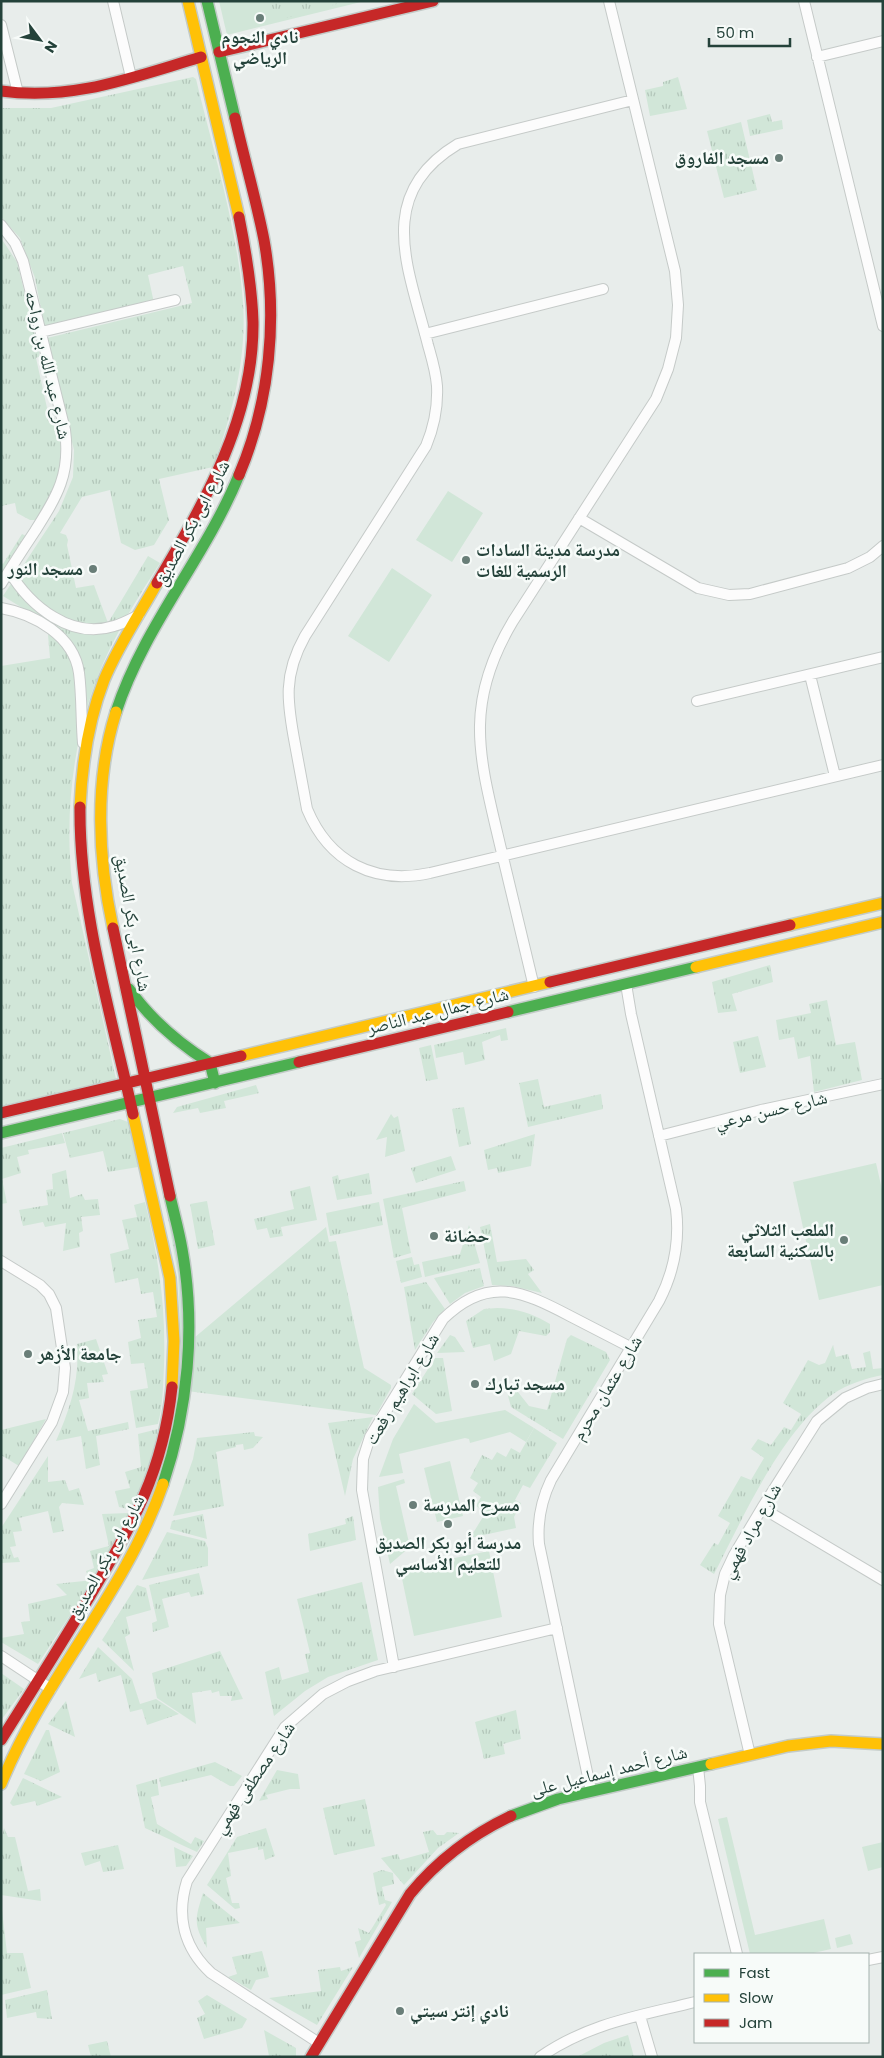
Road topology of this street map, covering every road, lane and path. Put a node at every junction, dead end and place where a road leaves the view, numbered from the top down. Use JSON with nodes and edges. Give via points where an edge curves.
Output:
{"nodes":[{"id":1,"x":113,"y":1,"type":"edge"},
{"id":2,"x":188,"y":1,"type":"edge"},
{"id":3,"x":207,"y":1,"type":"edge"},
{"id":4,"x":433,"y":1,"type":"edge"},
{"id":5,"x":609,"y":1,"type":"edge"},
{"id":6,"x":804,"y":1,"type":"edge"},
{"id":7,"x":1,"y":25,"type":"edge"},
{"id":8,"x":883,"y":41,"type":"edge"},
{"id":9,"x":219,"y":52,"type":"junction"},
{"id":10,"x":201,"y":57,"type":"junction"},
{"id":11,"x":817,"y":57,"type":"junction"},
{"id":12,"x":130,"y":77,"type":"junction"},
{"id":13,"x":1,"y":91,"type":"edge"},
{"id":14,"x":18,"y":94,"type":"junction"},
{"id":15,"x":633,"y":100,"type":"junction"},
{"id":16,"x":1,"y":224,"type":"edge"},
{"id":17,"x":268,"y":268,"type":"junction"},
{"id":18,"x":250,"y":269,"type":"junction"},
{"id":19,"x":604,"y":289,"type":"dead end"},
{"id":20,"x":175,"y":300,"type":"dead end"},
{"id":21,"x":883,"y":326,"type":"edge"},
{"id":22,"x":41,"y":332,"type":"junction"},
{"id":23,"x":425,"y":334,"type":"junction"},
{"id":24,"x":203,"y":503,"type":"junction"},
{"id":25,"x":221,"y":513,"type":"junction"},
{"id":26,"x":579,"y":518,"type":"junction"},
{"id":27,"x":883,"y":546,"type":"edge"},
{"id":28,"x":9,"y":571,"type":"junction"},
{"id":29,"x":1,"y":584,"type":"edge"},
{"id":30,"x":1,"y":608,"type":"edge"},
{"id":31,"x":139,"y":615,"type":"junction"},
{"id":32,"x":883,"y":657,"type":"edge"},
{"id":33,"x":810,"y":675,"type":"junction"},
{"id":34,"x":696,"y":701,"type":"dead end"},
{"id":35,"x":84,"y":762,"type":"junction"},
{"id":36,"x":883,"y":765,"type":"edge"},
{"id":37,"x":835,"y":776,"type":"junction"},
{"id":38,"x":503,"y":856,"type":"junction"},
{"id":39,"x":883,"y":903,"type":"edge"},
{"id":40,"x":883,"y":922,"type":"edge"},
{"id":41,"x":799,"y":923,"type":"junction"},
{"id":42,"x":802,"y":942,"type":"junction"},
{"id":43,"x":126,"y":984,"type":"junction"},
{"id":44,"x":626,"y":984,"type":"junction"},
{"id":45,"x":534,"y":987,"type":"junction"},
{"id":46,"x":210,"y":1063,"type":"junction"},
{"id":47,"x":145,"y":1079,"type":"junction"},
{"id":48,"x":126,"y":1083,"type":"junction"},
{"id":49,"x":214,"y":1083,"type":"junction"},
{"id":50,"x":883,"y":1084,"type":"edge"},
{"id":51,"x":150,"y":1098,"type":"junction"},
{"id":52,"x":130,"y":1103,"type":"junction"},
{"id":53,"x":1,"y":1113,"type":"edge"},
{"id":54,"x":1,"y":1133,"type":"edge"},
{"id":55,"x":660,"y":1136,"type":"junction"},
{"id":56,"x":160,"y":1148,"type":"junction"},
{"id":57,"x":142,"y":1153,"type":"junction"},
{"id":58,"x":1,"y":1261,"type":"edge"},
{"id":59,"x":632,"y":1348,"type":"junction"},
{"id":60,"x":883,"y":1384,"type":"edge"},
{"id":61,"x":1,"y":1504,"type":"edge"},
{"id":62,"x":762,"y":1508,"type":"junction"},
{"id":63,"x":883,"y":1580,"type":"edge"},
{"id":64,"x":558,"y":1628,"type":"junction"},
{"id":65,"x":1,"y":1656,"type":"edge"},
{"id":66,"x":394,"y":1667,"type":"junction"},
{"id":67,"x":38,"y":1680,"type":"junction"},
{"id":68,"x":51,"y":1689,"type":"junction"},
{"id":69,"x":1,"y":1740,"type":"edge"},
{"id":70,"x":883,"y":1744,"type":"edge"},
{"id":71,"x":750,"y":1755,"type":"junction"},
{"id":72,"x":698,"y":1767,"type":"junction"},
{"id":73,"x":1,"y":1784,"type":"edge"},
{"id":74,"x":590,"y":1791,"type":"junction"},
{"id":75,"x":737,"y":1953,"type":"edge"},
{"id":76,"x":883,"y":1957,"type":"edge"},
{"id":77,"x":869,"y":1960,"type":"edge"},
{"id":78,"x":694,"y":2002,"type":"edge"},
{"id":79,"x":640,"y":2016,"type":"junction"},
{"id":80,"x":319,"y":2043,"type":"junction"},
{"id":81,"x":311,"y":2057,"type":"edge"},
{"id":82,"x":540,"y":2057,"type":"edge"},
{"id":83,"x":652,"y":2057,"type":"edge"}],
"edges":[{"from":1,"to":12,"type":"street"},
{"from":2,"to":10,"type":"main road","name":"شارع ابى بكر الصديق"},
{"from":3,"to":9,"type":"main road","name":"شارع ابى بكر الصديق"},
{"from":4,"to":9,"type":"main road"},
{"from":5,"to":15,"type":"street"},
{"from":6,"to":11,"type":"street"},
{"from":7,"to":14,"type":"street"},
{"from":8,"to":11,"type":"street"},
{"from":9,"to":17,"type":"main road","name":"شارع ابى بكر الصديق"},
{"from":10,"to":12,"type":"main road"},
{"from":10,"to":18,"type":"main road","name":"شارع ابى بكر الصديق"},
{"from":11,"to":21,"type":"street"},
{"from":12,"to":14,"type":"main road","via":[[55,94]]},
{"from":13,"to":14,"type":"main road"},
{"from":15,"to":23,"type":"street","via":[[458,144],[426,170],[411,194],[402,234]]},
{"from":15,"to":26,"type":"street","via":[[675,271],[676,338],[656,399]]},
{"from":16,"to":22,"type":"street","name":"شارع عبد الله بن رواحه","via":[[23,261]]},
{"from":17,"to":18,"type":"main road"},
{"from":17,"to":25,"type":"main road","name":"شارع ابى بكر الصديق","via":[[271,343],[261,408],[245,462]]},
{"from":18,"to":24,"type":"main road","name":"شارع ابى بكر الصديق","via":[[253,313],[248,377],[230,445]]},
{"from":19,"to":23,"type":"street"},
{"from":20,"to":22,"type":"street"},
{"from":22,"to":28,"type":"street","name":"شارع عبد الله بن رواحه","via":[[65,430],[67,462],[57,496]]},
{"from":23,"to":38,"type":"street","via":[[437,386],[436,410],[426,446],[300,645],[289,676],[288,708],[307,809],[326,842],[345,860],[380,875],[405,877]]},
{"from":24,"to":25,"type":"main road"},
{"from":24,"to":31,"type":"main road","name":"شارع ابى بكر الصديق"},
{"from":25,"to":43,"type":"main road","name":"شارع ابى بكر الصديق","via":[[140,654],[122,693],[106,750],[101,794],[102,862]]},
{"from":26,"to":27,"type":"street","via":[[698,588],[729,595],[750,594],[848,568]]},
{"from":26,"to":38,"type":"street","via":[[504,635],[486,681],[480,714],[480,746],[484,778]]},
{"from":28,"to":29,"type":"street","name":"شارع عبد الله بن رواحه"},
{"from":28,"to":31,"type":"street","via":[[37,607],[72,626],[93,630],[114,626]]},
{"from":30,"to":35,"type":"street","via":[[27,614],[58,634],[75,658],[79,672]]},
{"from":31,"to":35,"type":"main road","name":"شارع ابى بكر الصديق","via":[[100,690]]},
{"from":32,"to":33,"type":"street"},
{"from":33,"to":34,"type":"street"},
{"from":33,"to":37,"type":"street"},
{"from":35,"to":48,"type":"main road","name":"شارع ابى بكر الصديق","via":[[80,816],[83,883]]},
{"from":36,"to":37,"type":"street"},
{"from":37,"to":38,"type":"street"},
{"from":38,"to":45,"type":"street"},
{"from":39,"to":41,"type":"main road","name":"شارع جمال عبد الناصر"},
{"from":40,"to":42,"type":"main road","name":"شارع جمال عبد الناصر"},
{"from":41,"to":42,"type":"main road"},
{"from":41,"to":45,"type":"main road","name":"شارع جمال عبد الناصر"},
{"from":42,"to":44,"type":"main road","name":"شارع جمال عبد الناصر"},
{"from":43,"to":46,"type":"main road","via":[[157,1024],[182,1046]]},
{"from":43,"to":47,"type":"main road","name":"شارع ابى بكر الصديق"},
{"from":44,"to":49,"type":"main road","name":"شارع جمال عبد الناصر"},
{"from":44,"to":55,"type":"street","name":"شارع عثمان محرم"},
{"from":45,"to":46,"type":"main road","name":"شارع جمال عبد الناصر"},
{"from":46,"to":47,"type":"main road","name":"شارع جمال عبد الناصر"},
{"from":46,"to":49,"type":"main road"},
{"from":47,"to":48,"type":"main road","name":"شارع جمال عبد الناصر"},
{"from":47,"to":51,"type":"main road","name":"شارع ابى بكر الصديق"},
{"from":48,"to":52,"type":"main road","name":"شارع ابى بكر الصديق"},
{"from":48,"to":53,"type":"main road","name":"شارع جمال عبد الناصر"},
{"from":49,"to":51,"type":"main road","name":"شارع جمال عبد الناصر"},
{"from":50,"to":55,"type":"street","name":"شارع حسن مرعي"},
{"from":51,"to":52,"type":"main road","name":"شارع جمال عبد الناصر"},
{"from":51,"to":56,"type":"main road","name":"شارع ابى بكر الصديق"},
{"from":52,"to":54,"type":"main road","name":"شارع جمال عبد الناصر"},
{"from":52,"to":57,"type":"main road","name":"شارع ابى بكر الصديق"},
{"from":55,"to":59,"type":"street","name":"شارع عثمان محرم","via":[[676,1209],[677,1246],[666,1288]]},
{"from":56,"to":57,"type":"main road"},
{"from":56,"to":68,"type":"main road","name":"شارع ابى بكر الصديق","via":[[182,1250],[188,1305],[188,1361],[182,1417],[170,1466],[143,1532]]},
{"from":57,"to":67,"type":"main road","name":"شارع ابى بكر الصديق","via":[[173,1304],[174,1382],[167,1422],[152,1477],[133,1522]]},
{"from":58,"to":61,"type":"street","via":[[50,1294],[56,1308],[65,1368],[62,1392],[52,1422]]},
{"from":59,"to":64,"type":"street","name":"شارع عثمان محرم","via":[[551,1480],[542,1502],[539,1544]]},
{"from":59,"to":66,"type":"street","name":"شارع ابراهيم رفعت","via":[[534,1298],[515,1292],[495,1292],[472,1298],[443,1319],[370,1436],[363,1459],[362,1490]]},
{"from":60,"to":62,"type":"street","name":"شارع مراد فهمي","via":[[856,1392],[821,1417]]},
{"from":62,"to":63,"type":"street"},
{"from":62,"to":71,"type":"street","name":"شارع مراد فهمي","via":[[729,1564],[718,1605],[719,1624]]},
{"from":64,"to":66,"type":"street","name":"شارع مصطفى فهمي"},
{"from":64,"to":74,"type":"street","name":"شارع عثمان محرم"},
{"from":65,"to":67,"type":"street"},
{"from":66,"to":80,"type":"street","name":"شارع مصطفى فهمي","via":[[361,1675],[335,1687],[285,1726],[187,1881],[183,1893],[184,1933],[204,1966]]},
{"from":67,"to":68,"type":"street"},
{"from":67,"to":69,"type":"main road","name":"شارع ابى بكر الصديق"},
{"from":68,"to":73,"type":"main road","name":"شارع ابى بكر الصديق"},
{"from":70,"to":71,"type":"main road","name":"شارع أحمد إسماعيل على","via":[[817,1742]]},
{"from":71,"to":72,"type":"main road","name":"شارع أحمد إسماعيل على"},
{"from":72,"to":74,"type":"main road","name":"شارع أحمد إسماعيل على"},
{"from":72,"to":75,"type":"street","via":[[700,1802]]},
{"from":74,"to":80,"type":"main road","name":"شارع أحمد إسماعيل على","via":[[540,1804],[506,1818],[474,1836],[439,1863],[410,1895]]},
{"from":76,"to":77,"type":"street"},
{"from":78,"to":79,"type":"street"},
{"from":79,"to":82,"type":"street","via":[[600,2025],[560,2043]]},
{"from":79,"to":83,"type":"street"},
{"from":80,"to":81,"type":"main road","name":"شارع أحمد إسماعيل على"}]}
